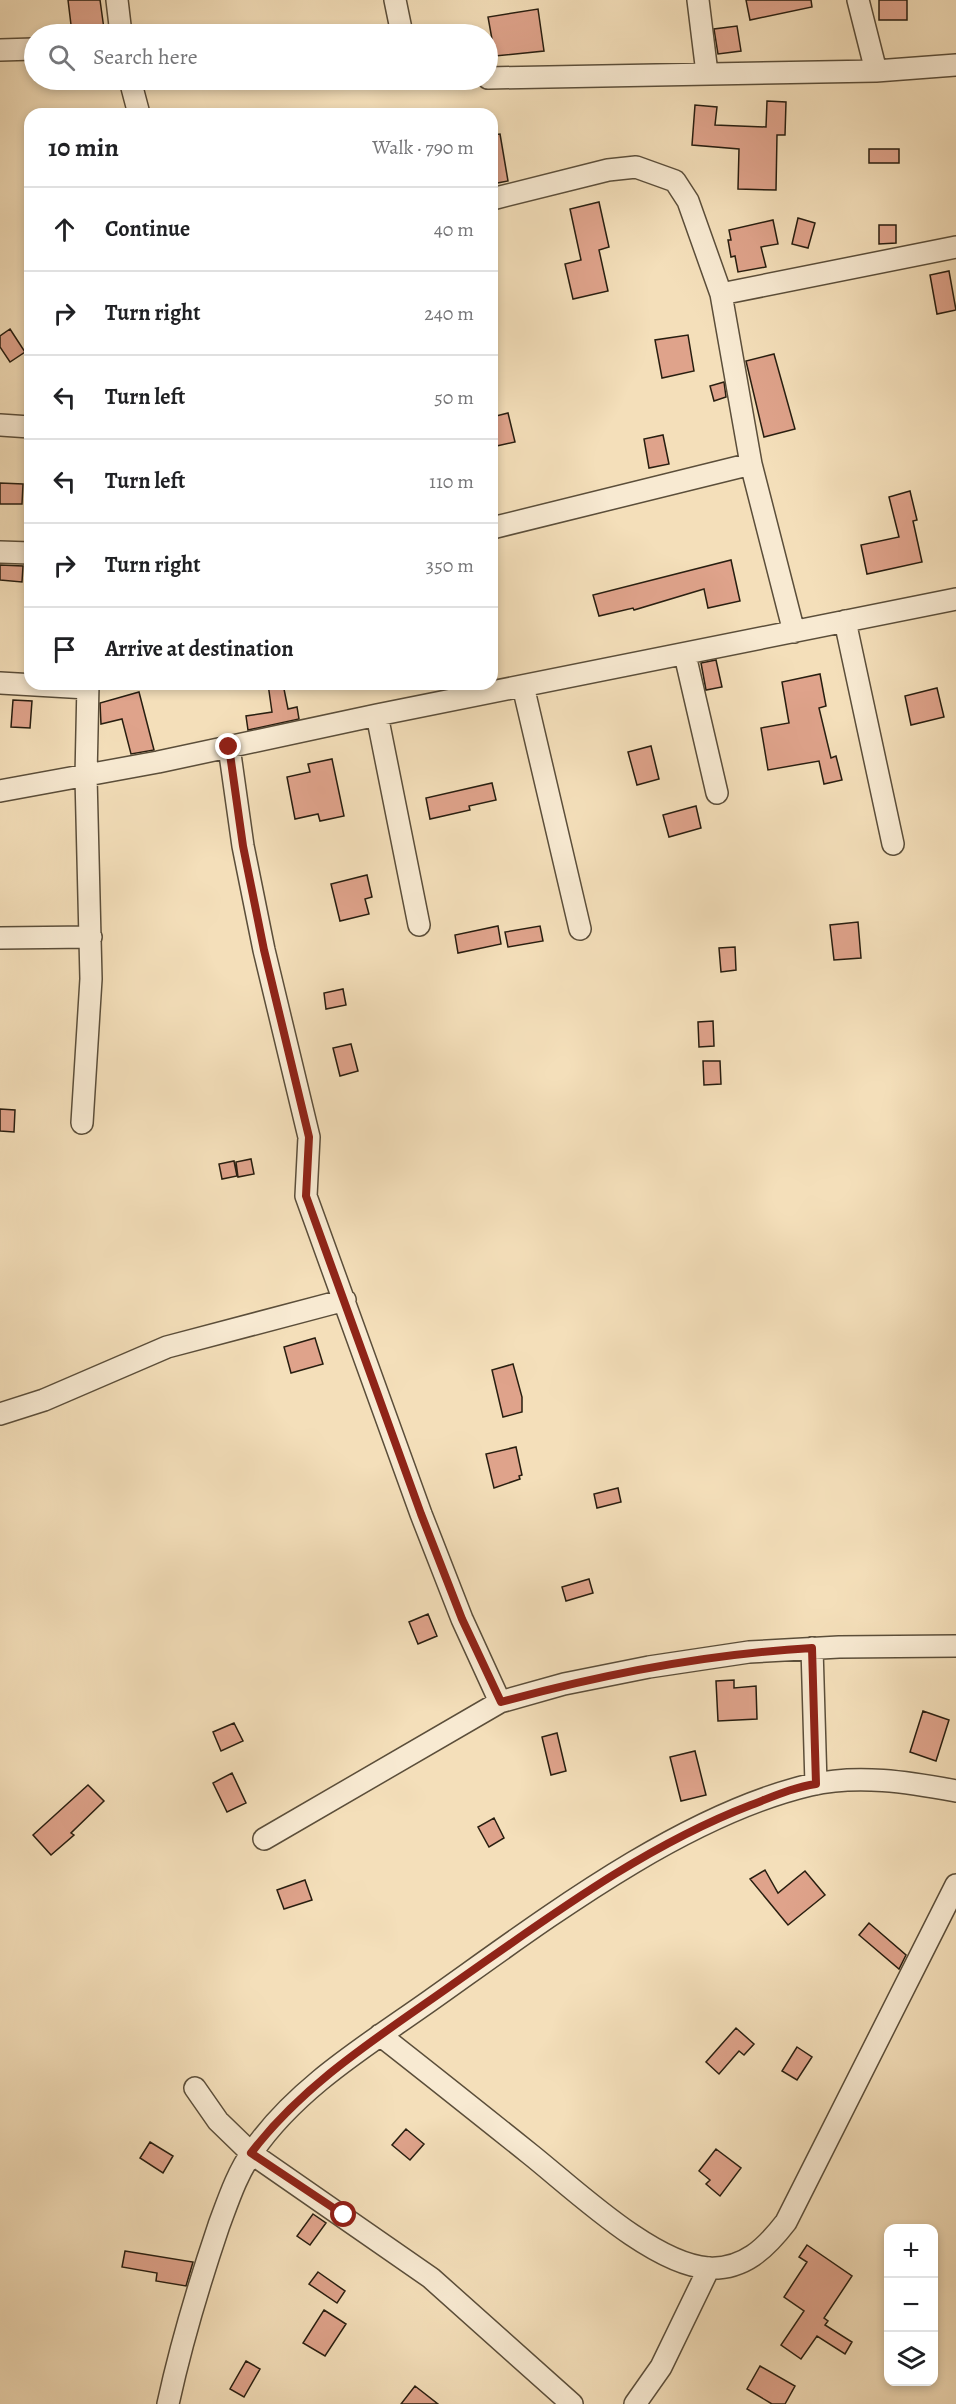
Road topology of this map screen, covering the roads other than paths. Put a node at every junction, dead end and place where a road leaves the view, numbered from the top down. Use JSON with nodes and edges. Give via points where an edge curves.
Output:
{"nodes":[{"id":1,"x":117,"y":0,"type":"edge"},
{"id":2,"x":395,"y":0,"type":"edge"},
{"id":3,"x":698,"y":0,"type":"edge"},
{"id":4,"x":858,"y":0,"type":"edge"},
{"id":5,"x":120,"y":24,"type":"edge"},
{"id":6,"x":400,"y":24,"type":"edge"},
{"id":7,"x":24,"y":49,"type":"edge"},
{"id":8,"x":0,"y":50,"type":"edge"},
{"id":9,"x":956,"y":65,"type":"edge"},
{"id":10,"x":876,"y":71,"type":"junction"},
{"id":11,"x":707,"y":73,"type":"junction"},
{"id":12,"x":498,"y":78,"type":"edge"},
{"id":13,"x":133,"y":90,"type":"edge"},
{"id":14,"x":137,"y":108,"type":"edge"},
{"id":15,"x":498,"y":198,"type":"edge"},
{"id":16,"x":956,"y":247,"type":"edge"},
{"id":17,"x":721,"y":294,"type":"junction"},
{"id":18,"x":0,"y":425,"type":"edge"},
{"id":19,"x":24,"y":427,"type":"edge"},
{"id":20,"x":751,"y":464,"type":"junction"},
{"id":21,"x":498,"y":527,"type":"edge"},
{"id":22,"x":0,"y":552,"type":"edge"},
{"id":23,"x":24,"y":553,"type":"edge"},
{"id":24,"x":956,"y":598,"type":"edge"},
{"id":25,"x":845,"y":621,"type":"junction"},
{"id":26,"x":794,"y":632,"type":"junction"},
{"id":27,"x":685,"y":655,"type":"junction"},
{"id":28,"x":0,"y":683,"type":"edge"},
{"id":29,"x":24,"y":684,"type":"edge"},
{"id":30,"x":523,"y":686,"type":"junction"},
{"id":31,"x":88,"y":690,"type":"edge"},
{"id":32,"x":377,"y":715,"type":"junction"},
{"id":33,"x":229,"y":747,"type":"junction"},
{"id":34,"x":86,"y":777,"type":"junction"},
{"id":35,"x":0,"y":791,"type":"edge"},
{"id":36,"x":717,"y":794,"type":"dead end"},
{"id":37,"x":893,"y":844,"type":"dead end"},
{"id":38,"x":419,"y":924,"type":"dead end"},
{"id":39,"x":580,"y":929,"type":"dead end"},
{"id":40,"x":91,"y":937,"type":"junction"},
{"id":41,"x":0,"y":938,"type":"edge"},
{"id":42,"x":82,"y":1123,"type":"dead end"},
{"id":43,"x":345,"y":1300,"type":"junction"},
{"id":44,"x":0,"y":1414,"type":"edge"},
{"id":45,"x":956,"y":1646,"type":"edge"},
{"id":46,"x":812,"y":1648,"type":"junction"},
{"id":47,"x":501,"y":1702,"type":"junction"},
{"id":48,"x":816,"y":1784,"type":"junction"},
{"id":49,"x":956,"y":1791,"type":"edge"},
{"id":50,"x":264,"y":1839,"type":"dead end"},
{"id":51,"x":956,"y":1885,"type":"edge"},
{"id":52,"x":380,"y":2035,"type":"junction"},
{"id":53,"x":195,"y":2088,"type":"dead end"},
{"id":54,"x":251,"y":2153,"type":"junction"},
{"id":55,"x":709,"y":2268,"type":"junction"},
{"id":56,"x":168,"y":2404,"type":"edge"},
{"id":57,"x":572,"y":2404,"type":"edge"},
{"id":58,"x":636,"y":2404,"type":"edge"}],
"edges":[{"from":1,"to":5,"type":"street"},
{"from":2,"to":6,"type":"street"},
{"from":3,"to":11,"type":"street"},
{"from":4,"to":10,"type":"street"},
{"from":7,"to":8,"type":"street"},
{"from":9,"to":10,"type":"street"},
{"from":10,"to":11,"type":"street"},
{"from":11,"to":12,"type":"street"},
{"from":13,"to":14,"type":"street"},
{"from":15,"to":17,"type":"street","via":[[608,170],[636,167],[656,172],[675,181],[688,201]]},
{"from":16,"to":17,"type":"street"},
{"from":17,"to":20,"type":"street"},
{"from":18,"to":19,"type":"street"},
{"from":20,"to":21,"type":"street"},
{"from":20,"to":26,"type":"street"},
{"from":22,"to":23,"type":"street"},
{"from":24,"to":25,"type":"street"},
{"from":25,"to":26,"type":"street"},
{"from":25,"to":37,"type":"street"},
{"from":26,"to":27,"type":"street"},
{"from":27,"to":30,"type":"street"},
{"from":27,"to":36,"type":"street"},
{"from":28,"to":29,"type":"street"},
{"from":30,"to":32,"type":"street"},
{"from":30,"to":39,"type":"street"},
{"from":31,"to":34,"type":"street"},
{"from":32,"to":33,"type":"street"},
{"from":32,"to":38,"type":"street"},
{"from":33,"to":34,"type":"street"},
{"from":33,"to":43,"type":"street","via":[[243,846],[264,950],[309,1137],[306,1196]]},
{"from":34,"to":35,"type":"street"},
{"from":34,"to":40,"type":"street"},
{"from":40,"to":41,"type":"street"},
{"from":40,"to":42,"type":"street"},
{"from":43,"to":44,"type":"street","via":[[167,1347],[44,1400]]},
{"from":43,"to":47,"type":"street","via":[[454,1598]]},
{"from":45,"to":46,"type":"street"},
{"from":46,"to":47,"type":"street","via":[[749,1652],[649,1667],[564,1684]]},
{"from":46,"to":48,"type":"street"},
{"from":47,"to":50,"type":"street"},
{"from":48,"to":49,"type":"street","via":[[899,1781]]},
{"from":48,"to":52,"type":"street","via":[[713,1820],[648,1855]]},
{"from":51,"to":55,"type":"street","via":[[786,2222],[752,2258],[734,2266]]},
{"from":52,"to":54,"type":"street","via":[[312,2087],[273,2124]]},
{"from":52,"to":55,"type":"street","via":[[633,2234],[684,2264]]},
{"from":53,"to":54,"type":"street","via":[[218,2121]]},
{"from":54,"to":56,"type":"street","via":[[213,2244]]},
{"from":54,"to":57,"type":"street","via":[[431,2278]]},
{"from":55,"to":58,"type":"street","via":[[661,2367]]}]}
